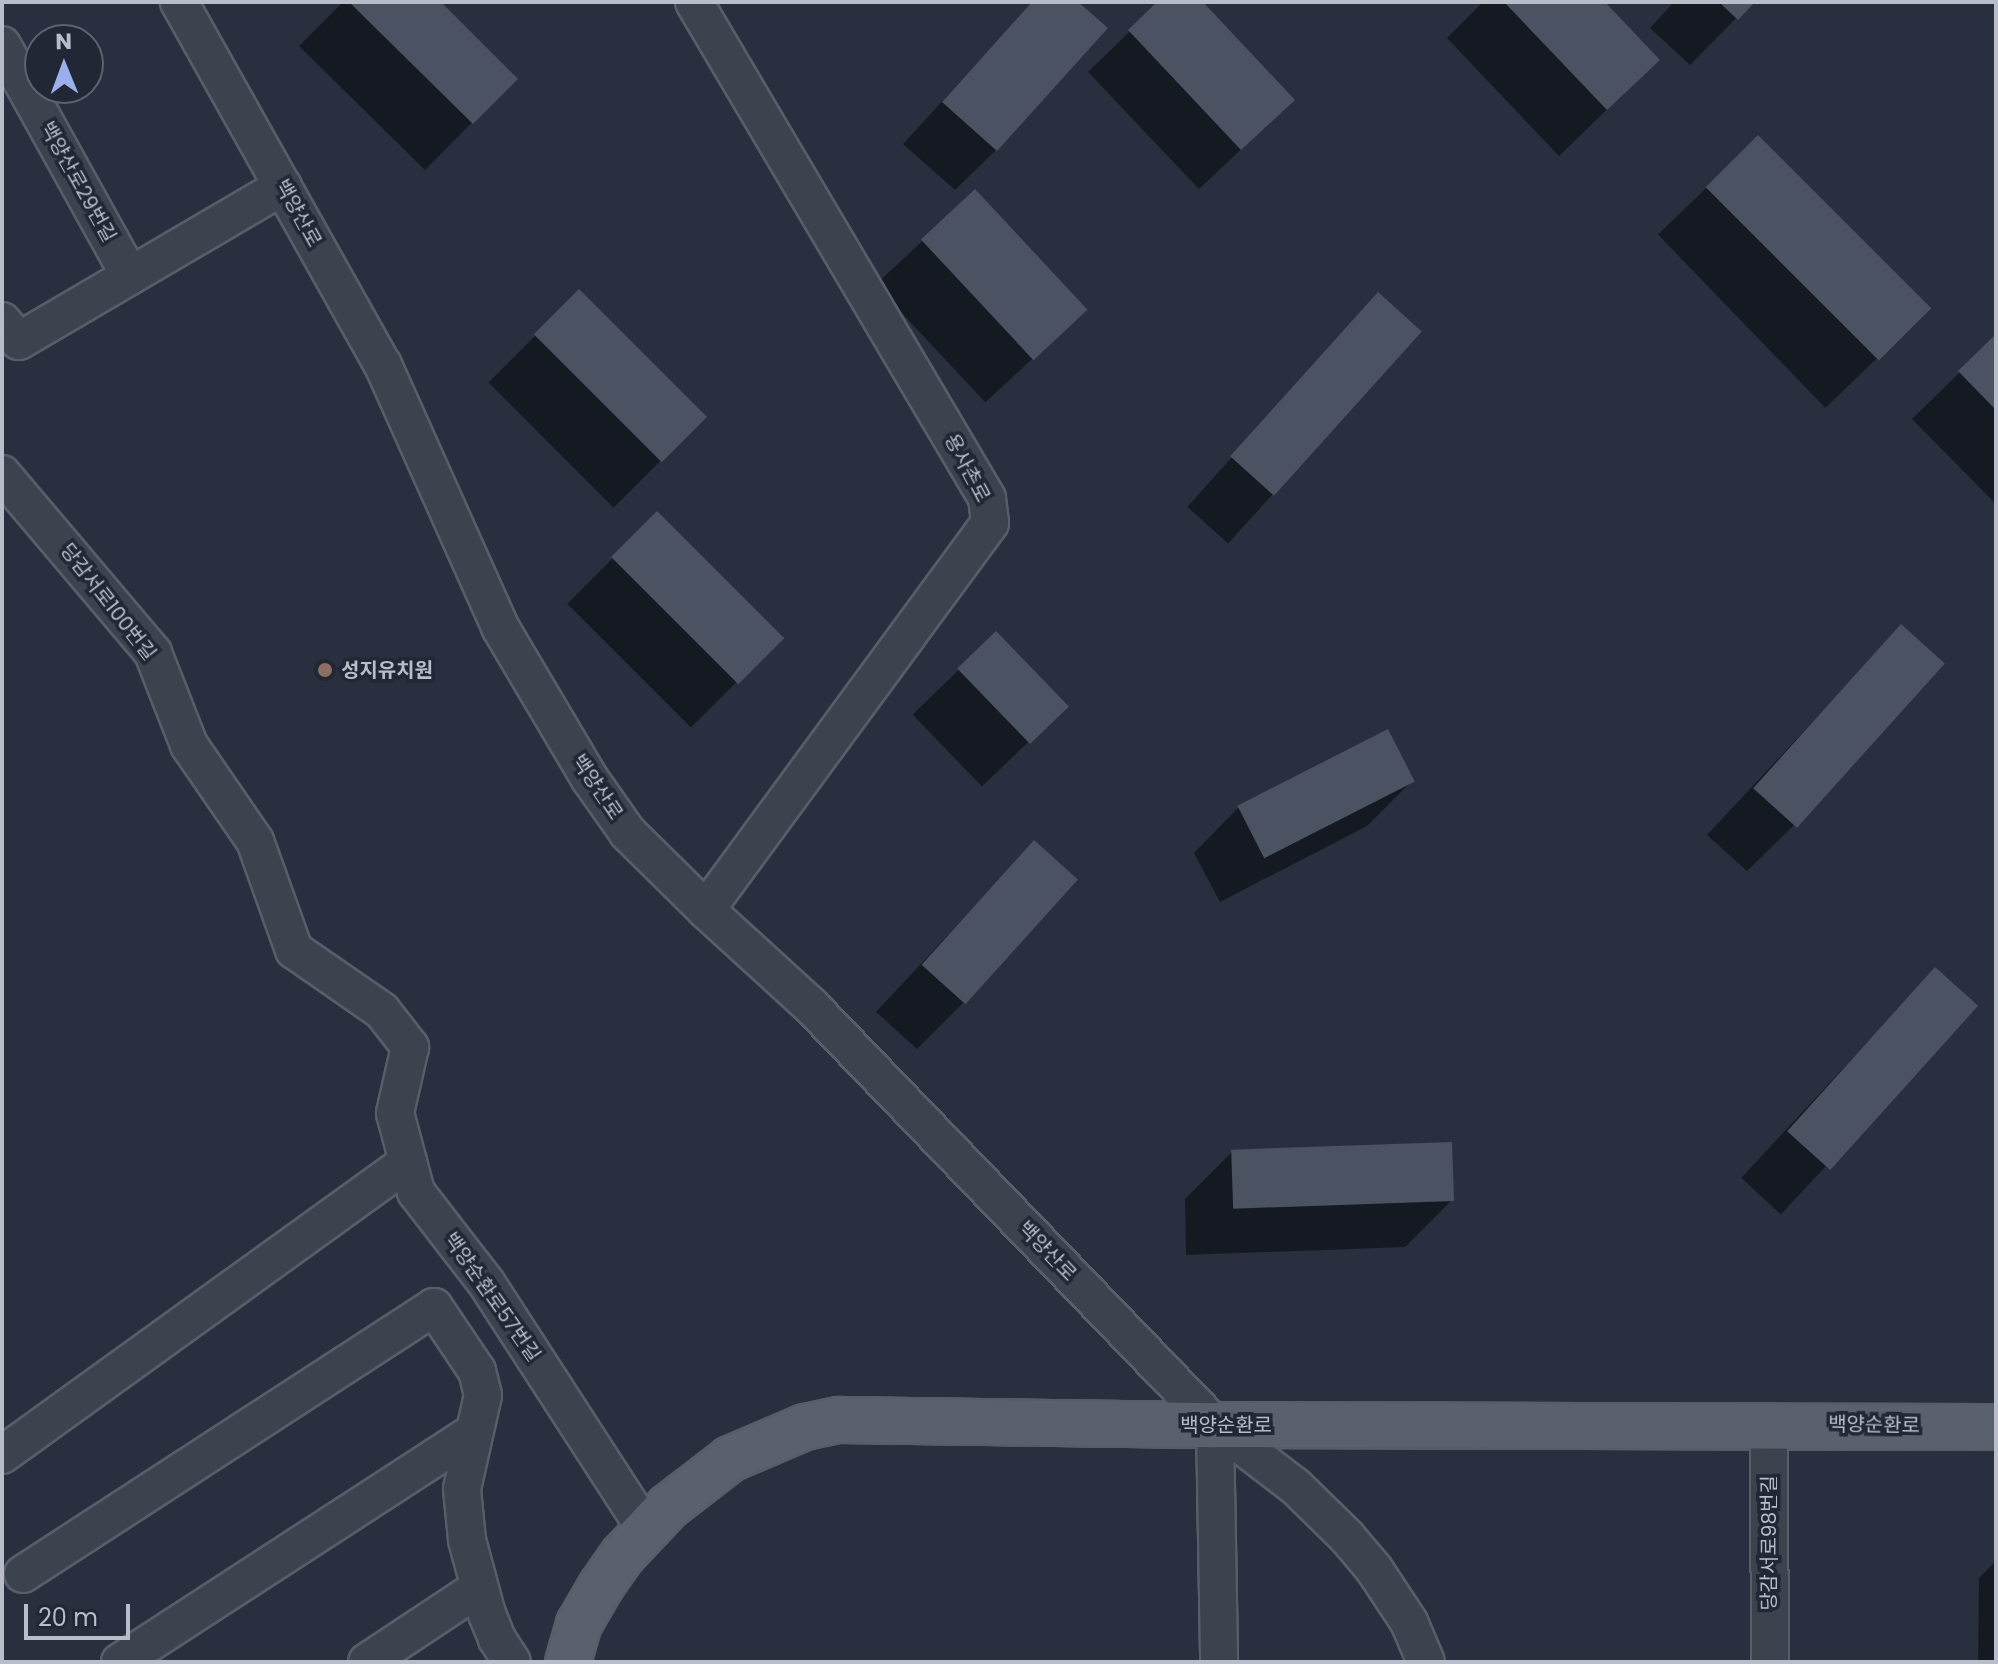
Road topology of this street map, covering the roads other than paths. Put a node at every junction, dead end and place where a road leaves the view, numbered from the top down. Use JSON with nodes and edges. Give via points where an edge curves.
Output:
{"nodes":[{"id":1,"x":179,"y":2,"type":"edge"},
{"id":2,"x":694,"y":2,"type":"edge"},
{"id":3,"x":2,"y":45,"type":"edge"},
{"id":4,"x":283,"y":186,"type":"junction"},
{"id":5,"x":130,"y":276,"type":"junction"},
{"id":6,"x":2,"y":321,"type":"edge"},
{"id":7,"x":2,"y":474,"type":"edge"},
{"id":8,"x":706,"y":910,"type":"junction"},
{"id":9,"x":410,"y":1047,"type":"joint"},
{"id":10,"x":408,"y":1162,"type":"junction"},
{"id":11,"x":1769,"y":1424,"type":"junction"},
{"id":12,"x":1215,"y":1425,"type":"junction"},
{"id":13,"x":1996,"y":1427,"type":"edge"},
{"id":14,"x":474,"y":1432,"type":"junction"},
{"id":15,"x":2,"y":1455,"type":"edge"},
{"id":16,"x":646,"y":1530,"type":"junction"},
{"id":17,"x":23,"y":1574,"type":"dead end"},
{"id":18,"x":479,"y":1588,"type":"junction"},
{"id":19,"x":120,"y":1662,"type":"edge"},
{"id":20,"x":367,"y":1662,"type":"edge"},
{"id":21,"x":512,"y":1662,"type":"edge"},
{"id":22,"x":568,"y":1662,"type":"edge"},
{"id":23,"x":1219,"y":1662,"type":"edge"},
{"id":24,"x":1426,"y":1662,"type":"edge"},
{"id":25,"x":1770,"y":1662,"type":"edge"}],
"edges":[{"from":1,"to":4,"type":"street","name":"백양산로"},
{"from":2,"to":8,"type":"street","name":"용사촌로","via":[[987,498],[990,523]]},
{"from":3,"to":5,"type":"street","name":"백양산로29번길"},
{"from":4,"to":5,"type":"street"},
{"from":4,"to":8,"type":"street","name":"백양산로","via":[[383,365],[500,627],[538,695],[628,833]]},
{"from":5,"to":6,"type":"street","via":[[19,341]]},
{"from":7,"to":9,"type":"street","name":"당감서로100번길","via":[[153,653],[189,745],[255,841],[294,950],[382,1011]]},
{"from":8,"to":12,"type":"street","name":"백양산로","via":[[811,1006]]},
{"from":9,"to":10,"type":"street","name":"백양순환로57번길","via":[[395,1113]]},
{"from":10,"to":15,"type":"street"},
{"from":10,"to":16,"type":"street","name":"백양순환로57번길","via":[[416,1192],[487,1284]]},
{"from":11,"to":12,"type":"main road","name":"백양순환로"},
{"from":11,"to":13,"type":"main road","name":"백양순환로"},
{"from":11,"to":25,"type":"street","name":"당감서로98번길"},
{"from":12,"to":16,"type":"main road","name":"백양순환로","via":[[839,1420],[793,1431],[730,1459],[702,1477]]},
{"from":12,"to":23,"type":"street"},
{"from":12,"to":24,"type":"street","name":"백양산로","via":[[1296,1487],[1347,1537],[1409,1622]]},
{"from":14,"to":17,"type":"street","via":[[483,1395],[477,1371],[434,1307]]},
{"from":14,"to":18,"type":"street","via":[[462,1489]]},
{"from":14,"to":19,"type":"street"},
{"from":16,"to":22,"type":"main road","name":"백양순환로","via":[[601,1586],[579,1624]]},
{"from":18,"to":20,"type":"street"},
{"from":18,"to":21,"type":"street","via":[[497,1639]]}]}
